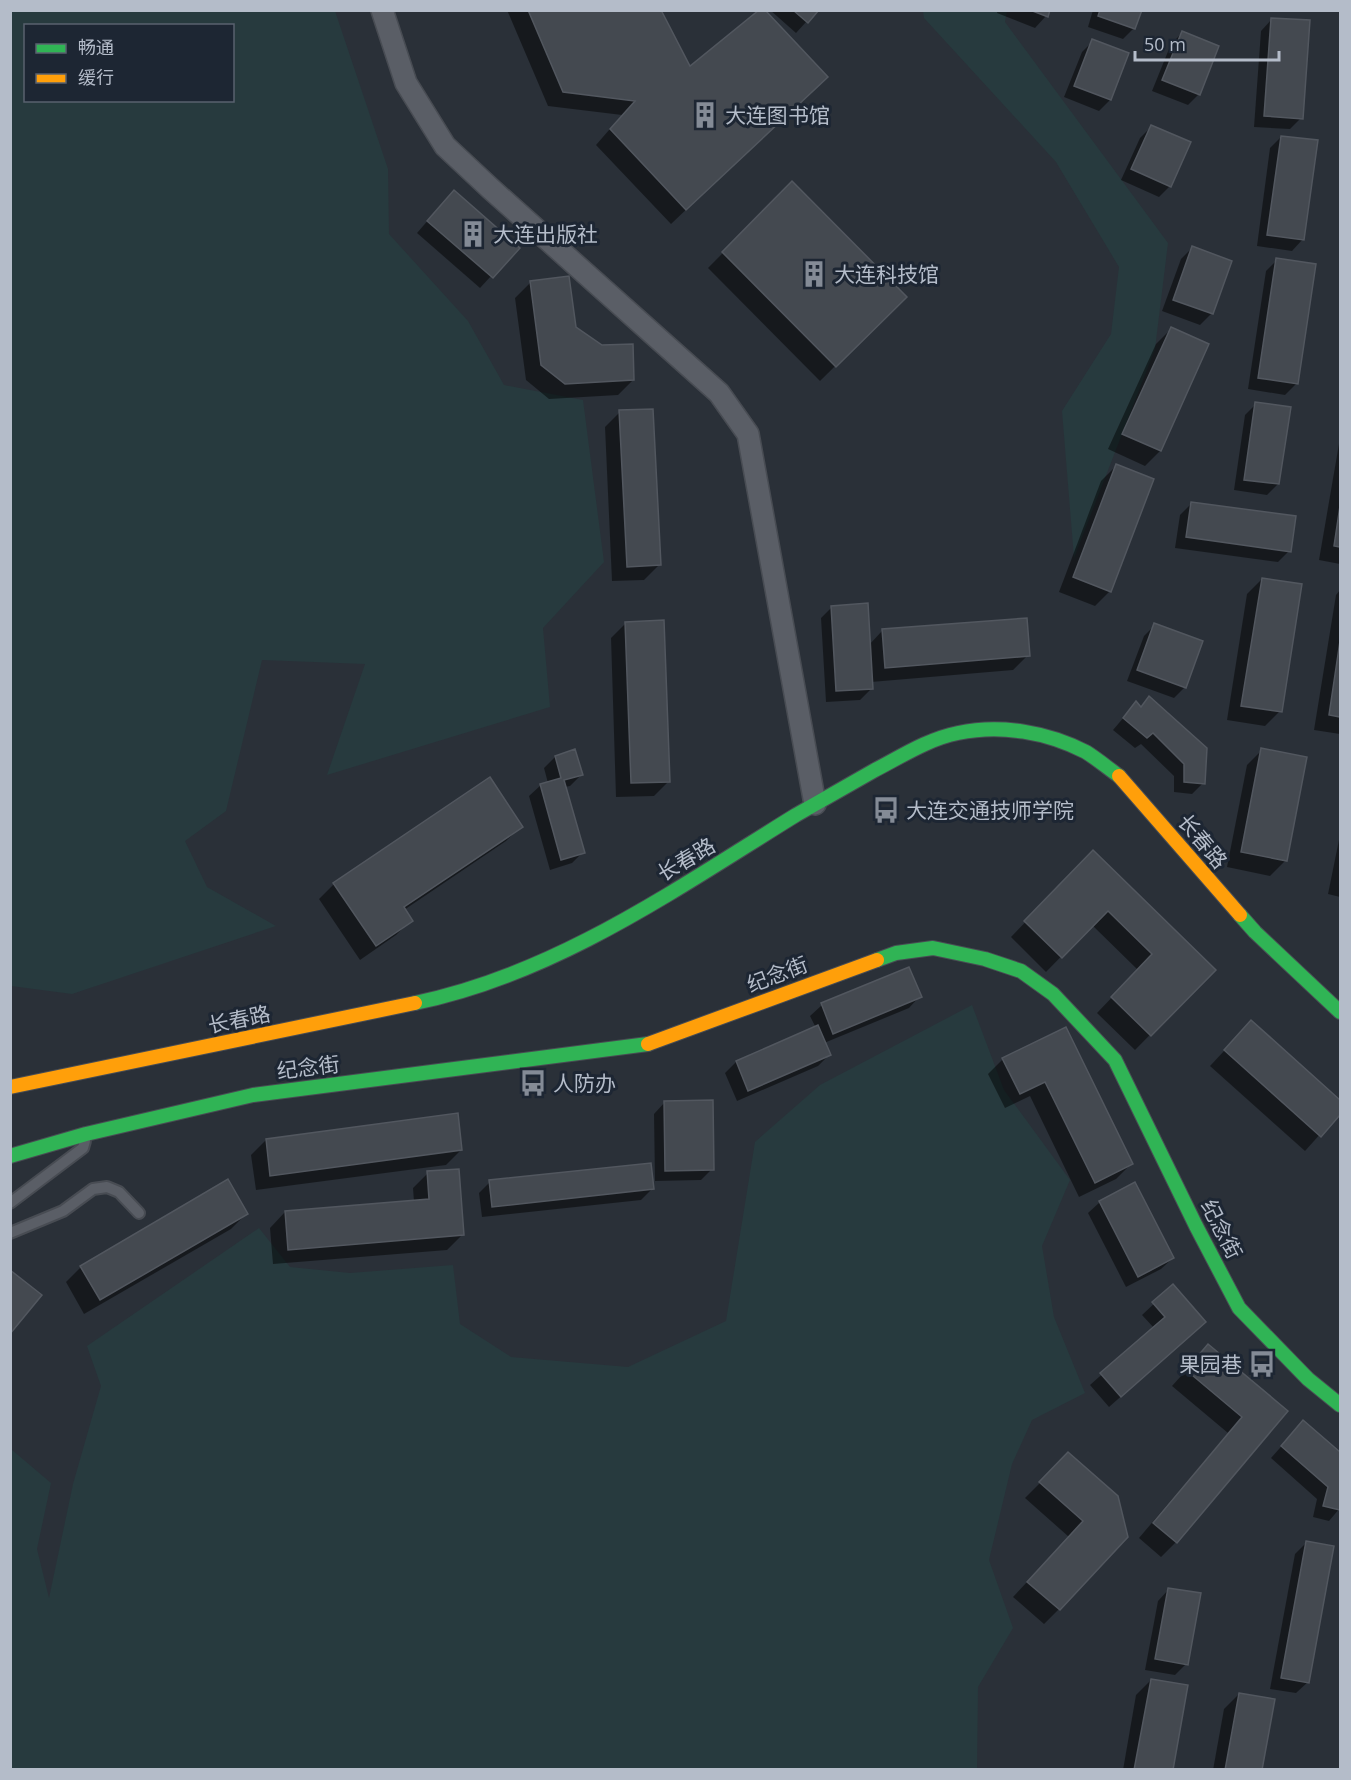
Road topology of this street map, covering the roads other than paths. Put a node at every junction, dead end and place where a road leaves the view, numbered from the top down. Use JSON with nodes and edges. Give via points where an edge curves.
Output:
{"nodes":[{"id":1,"x":382,"y":10,"type":"edge"},
{"id":2,"x":815,"y":804,"type":"junction"},
{"id":3,"x":1287,"y":964,"type":"junction"},
{"id":4,"x":1341,"y":993,"type":"edge"},
{"id":5,"x":1315,"y":1008,"type":"dead end"},
{"id":6,"x":1341,"y":1012,"type":"edge"},
{"id":7,"x":10,"y":1087,"type":"edge"},
{"id":8,"x":86,"y":1134,"type":"junction"},
{"id":9,"x":10,"y":1156,"type":"edge"},
{"id":10,"x":10,"y":1203,"type":"edge"},
{"id":11,"x":139,"y":1213,"type":"dead end"},
{"id":12,"x":10,"y":1233,"type":"edge"},
{"id":13,"x":1341,"y":1405,"type":"edge"}],
"edges":[{"from":1,"to":2,"type":"street","via":[[406,83],[445,146],[719,393],[748,434]]},
{"from":2,"to":3,"type":"main road","name":"长春路","via":[[919,746],[956,733],[1014,730],[1052,738],[1087,753],[1120,777]]},
{"from":2,"to":7,"type":"main road","name":"长春路","via":[[617,925],[531,967],[422,1002]]},
{"from":3,"to":4,"type":"main road","name":"长春路","via":[[1316,976]]},
{"from":3,"to":5,"type":"main road","name":"长春路"},
{"from":3,"to":6,"type":"main road","name":"长春路"},
{"from":8,"to":9,"type":"main road","name":"纪念街"},
{"from":8,"to":10,"type":"lane","via":[[83,1148]]},
{"from":8,"to":13,"type":"main road","name":"纪念街","via":[[253,1095],[650,1044],[896,953],[933,948],[985,959],[1021,971],[1053,994],[1115,1060],[1239,1308],[1308,1379]]},
{"from":11,"to":12,"type":"lane","via":[[119,1192],[107,1187],[93,1189],[63,1211]]}]}
